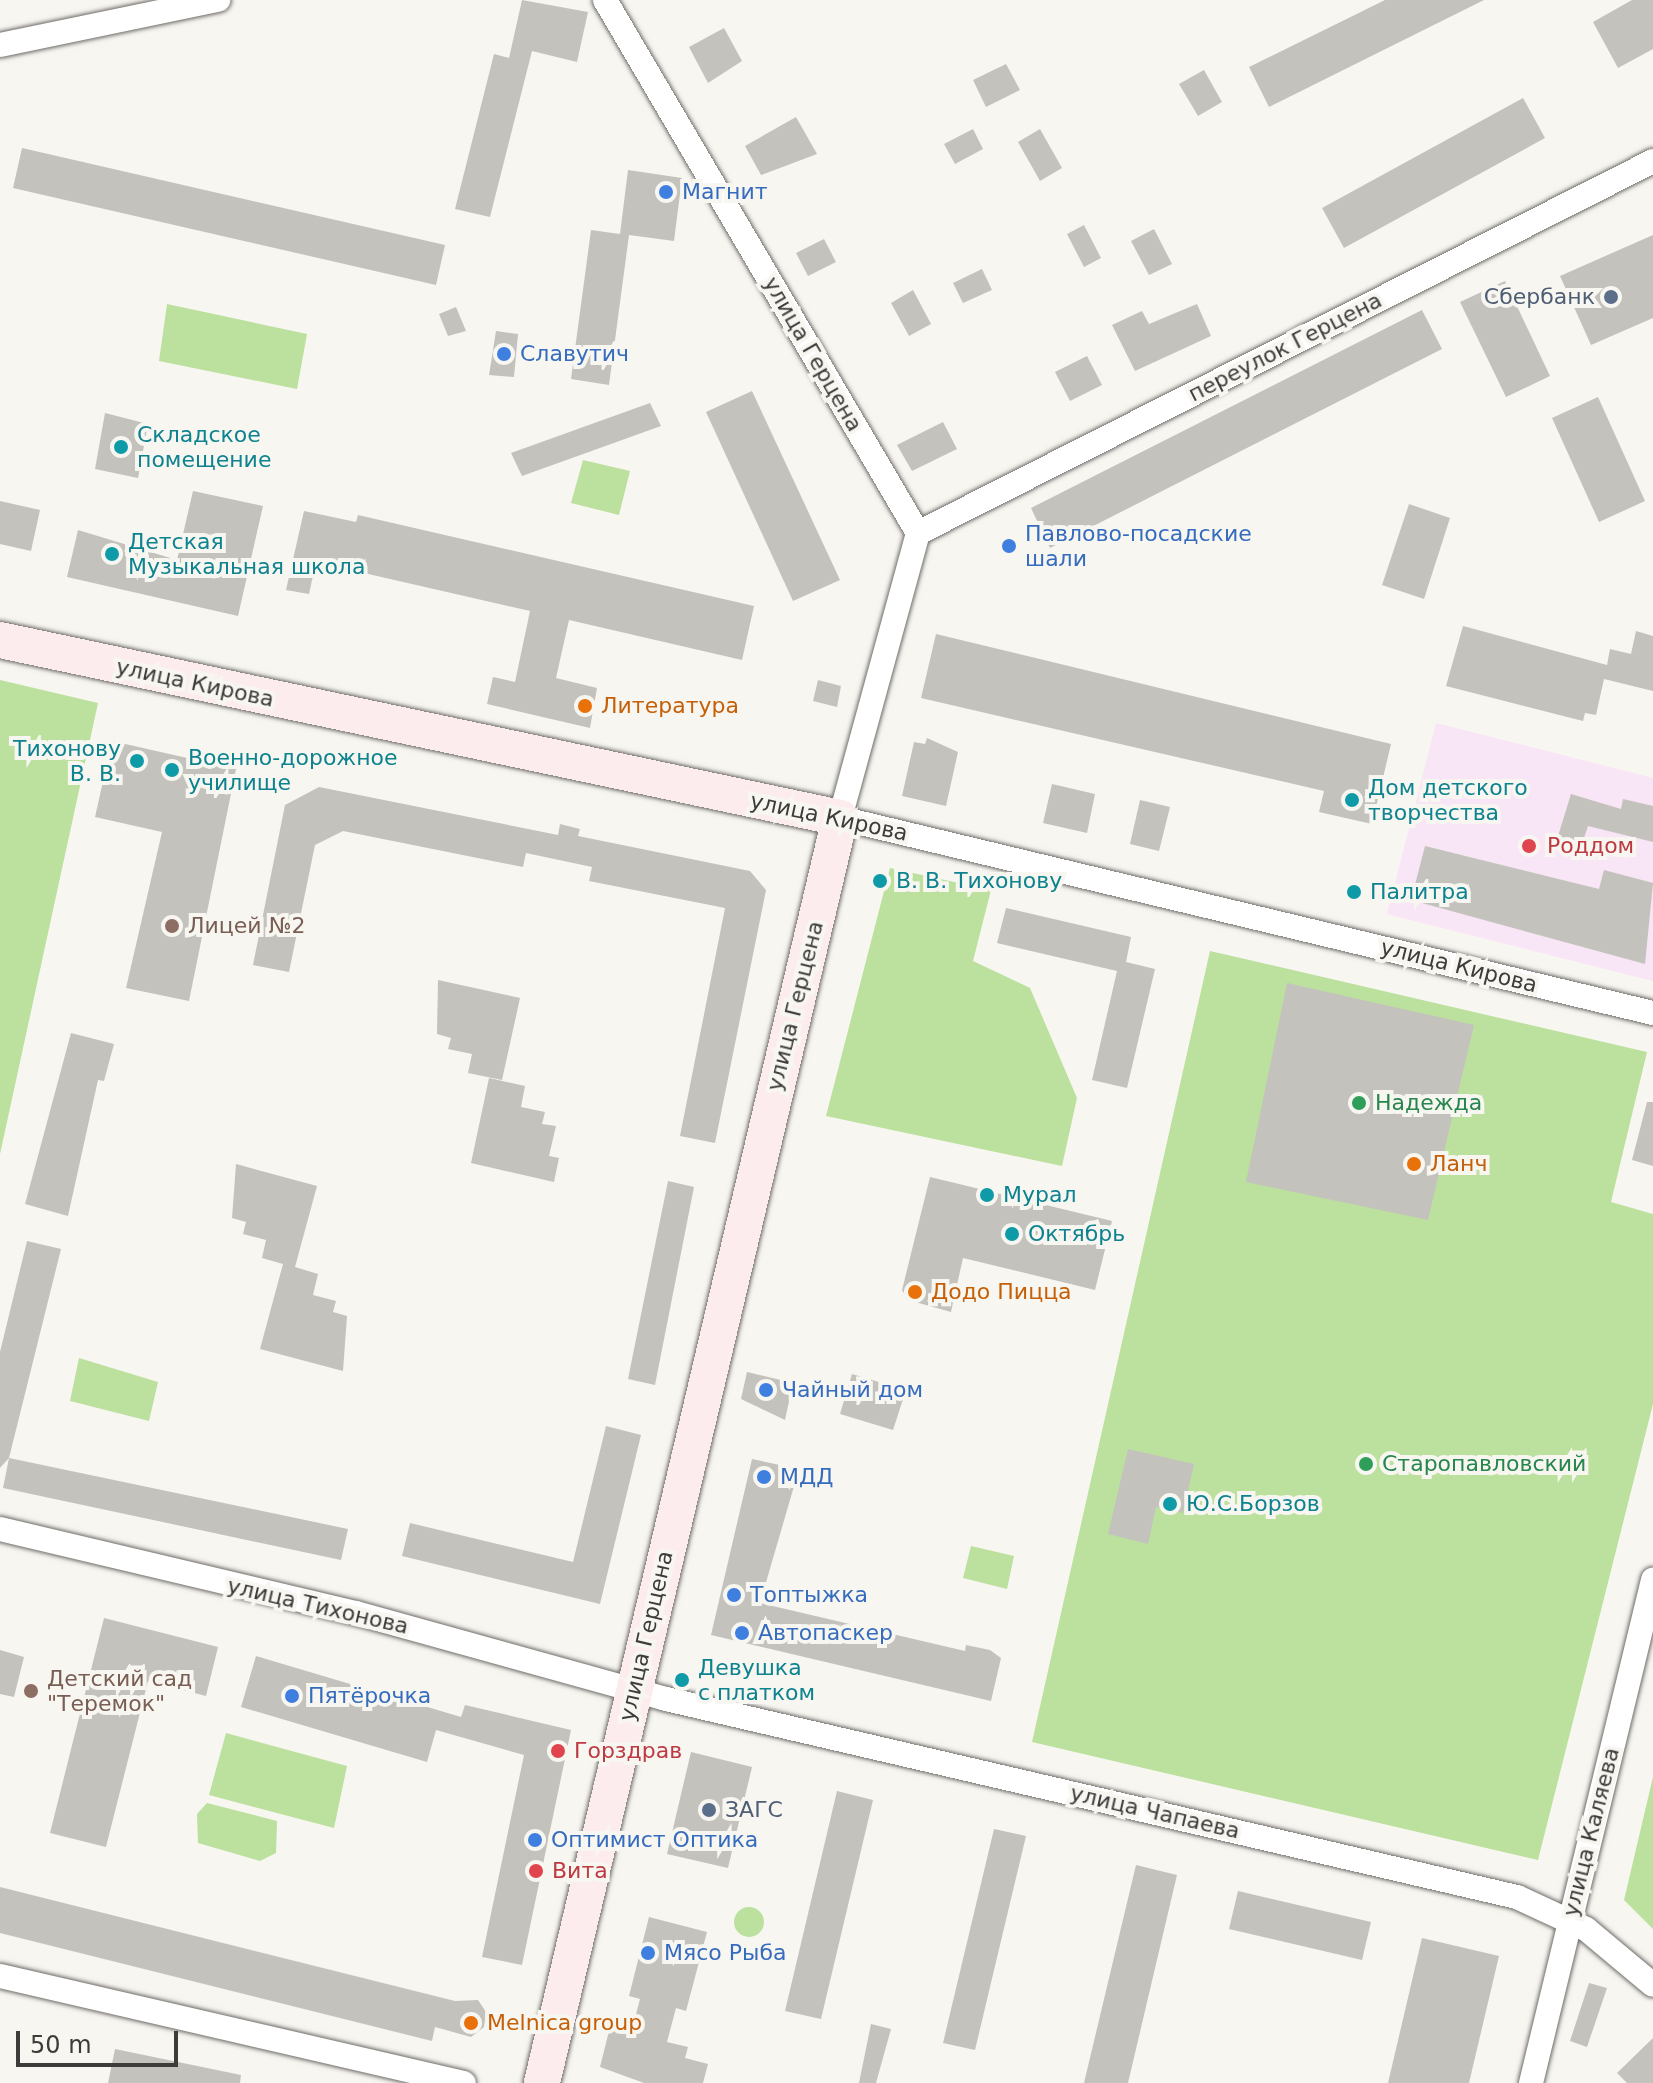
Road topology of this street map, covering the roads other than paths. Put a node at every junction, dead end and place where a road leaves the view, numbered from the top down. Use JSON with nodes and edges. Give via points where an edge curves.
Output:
{"nodes":[{"id":1,"x":218,"y":0,"type":"edge"},
{"id":2,"x":605,"y":0,"type":"edge"},
{"id":3,"x":0,"y":45,"type":"edge"},
{"id":4,"x":1653,"y":161,"type":"edge"},
{"id":5,"x":918,"y":533,"type":"junction"},
{"id":6,"x":0,"y":640,"type":"edge"},
{"id":7,"x":840,"y":818,"type":"junction"},
{"id":8,"x":1653,"y":1013,"type":"edge"},
{"id":9,"x":0,"y":1529,"type":"edge"},
{"id":10,"x":1653,"y":1580,"type":"edge"},
{"id":11,"x":633,"y":1690,"type":"junction"},
{"id":12,"x":1570,"y":1920,"type":"junction"},
{"id":13,"x":0,"y":1976,"type":"edge"},
{"id":14,"x":1653,"y":1985,"type":"edge"},
{"id":15,"x":464,"y":2083,"type":"edge"},
{"id":16,"x":542,"y":2083,"type":"edge"},
{"id":17,"x":1531,"y":2083,"type":"edge"}],
"edges":[{"from":1,"to":3,"type":"street"},
{"from":2,"to":5,"type":"street","name":"улица Герцена"},
{"from":4,"to":5,"type":"street","name":"переулок Герцена"},
{"from":5,"to":7,"type":"street","name":"улица Герцена"},
{"from":6,"to":7,"type":"street","name":"улица Кирова"},
{"from":7,"to":8,"type":"street","name":"улица Кирова"},
{"from":7,"to":11,"type":"street","name":"улица Герцена"},
{"from":9,"to":11,"type":"street","name":"улица Тихонова","via":[[356,1613]]},
{"from":10,"to":12,"type":"street","name":"улица Каляева"},
{"from":11,"to":12,"type":"street","name":"улица Чапаева","via":[[1487,1889]]},
{"from":11,"to":16,"type":"street","name":"улица Герцена"},
{"from":12,"to":14,"type":"street","name":"улица Чапаева"},
{"from":12,"to":17,"type":"street","name":"улица Каляева"},
{"from":13,"to":15,"type":"street"}]}
